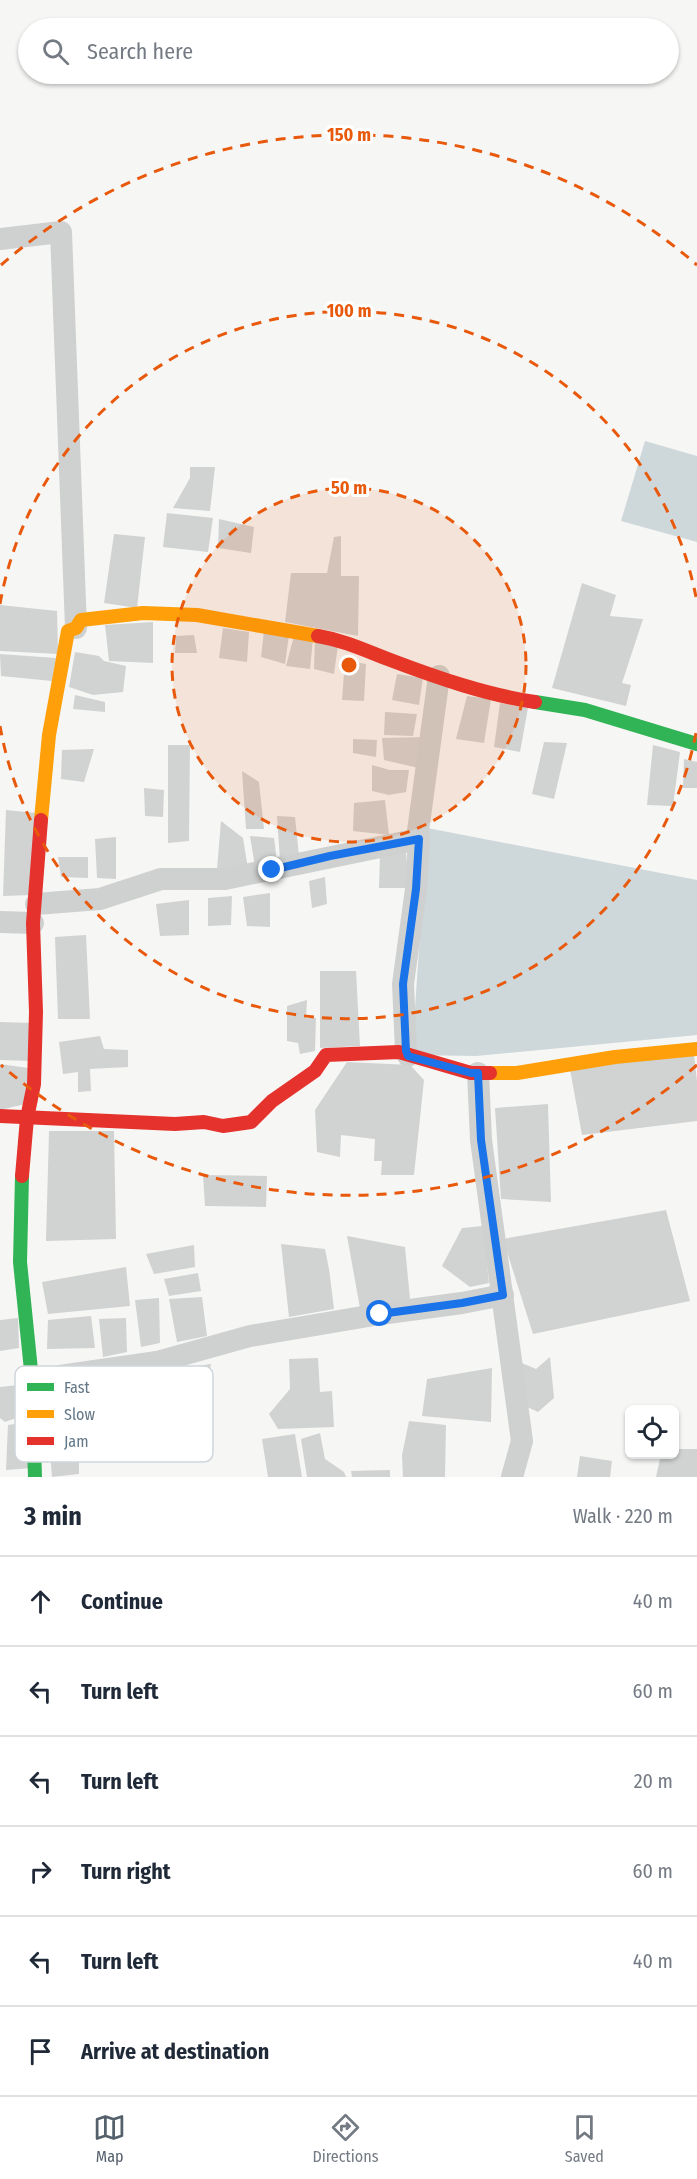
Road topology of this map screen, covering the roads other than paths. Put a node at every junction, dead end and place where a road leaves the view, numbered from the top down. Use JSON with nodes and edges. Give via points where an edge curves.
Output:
{"nodes":[{"id":1,"x":0,"y":239,"type":"edge"},
{"id":2,"x":76,"y":628,"type":"junction"},
{"id":3,"x":439,"y":676,"type":"junction"},
{"id":4,"x":697,"y":744,"type":"edge"},
{"id":5,"x":419,"y":839,"type":"junction"},
{"id":6,"x":35,"y":914,"type":"junction"},
{"id":7,"x":0,"y":922,"type":"edge"},
{"id":8,"x":697,"y":1049,"type":"edge"},
{"id":9,"x":408,"y":1056,"type":"junction"},
{"id":10,"x":478,"y":1073,"type":"junction"},
{"id":11,"x":0,"y":1116,"type":"edge"},
{"id":12,"x":27,"y":1118,"type":"junction"},
{"id":13,"x":503,"y":1295,"type":"junction"},
{"id":14,"x":31,"y":1366,"type":"edge"},
{"id":15,"x":129,"y":1366,"type":"edge"},
{"id":16,"x":34,"y":1462,"type":"edge"},
{"id":17,"x":34,"y":1477,"type":"edge"},
{"id":18,"x":512,"y":1477,"type":"edge"}],
"edges":[{"from":1,"to":2,"type":"street","via":[[61,232]]},
{"from":2,"to":3,"type":"street","via":[[81,620],[197,615],[343,640]]},
{"from":2,"to":6,"type":"street","via":[[68,632],[49,735]]},
{"from":3,"to":4,"type":"street","via":[[526,701],[585,710]]},
{"from":3,"to":5,"type":"street"},
{"from":5,"to":6,"type":"street","via":[[225,879],[161,879]]},
{"from":5,"to":9,"type":"street","via":[[403,984]]},
{"from":6,"to":7,"type":"street"},
{"from":6,"to":12,"type":"street","via":[[34,1084]]},
{"from":8,"to":10,"type":"street","via":[[517,1073]]},
{"from":9,"to":10,"type":"street"},
{"from":9,"to":12,"type":"street","via":[[399,1052],[326,1055],[315,1071],[272,1101],[251,1122],[223,1126],[204,1122]]},
{"from":10,"to":13,"type":"street","via":[[481,1140]]},
{"from":11,"to":12,"type":"street"},
{"from":12,"to":14,"type":"street","via":[[20,1262]]},
{"from":13,"to":15,"type":"street","via":[[250,1336]]},
{"from":13,"to":18,"type":"street","via":[[522,1441]]},
{"from":16,"to":17,"type":"street"}]}
